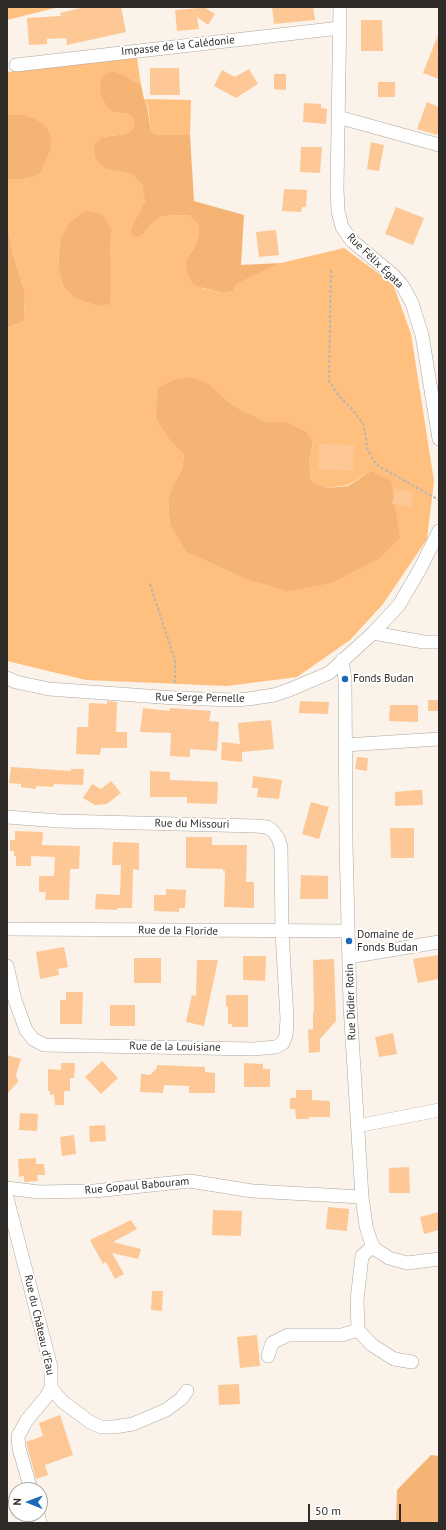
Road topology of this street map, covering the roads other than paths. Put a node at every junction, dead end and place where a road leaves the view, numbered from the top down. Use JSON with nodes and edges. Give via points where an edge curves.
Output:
{"nodes":[{"id":1,"x":340,"y":7,"type":"edge"},
{"id":2,"x":340,"y":28,"type":"junction"},
{"id":3,"x":16,"y":65,"type":"dead end"},
{"id":4,"x":338,"y":117,"type":"junction"},
{"id":5,"x":439,"y":145,"type":"edge"},
{"id":6,"x":439,"y":439,"type":"edge"},
{"id":7,"x":439,"y":531,"type":"edge"},
{"id":8,"x":373,"y":633,"type":"junction"},
{"id":9,"x":439,"y":642,"type":"edge"},
{"id":10,"x":342,"y":660,"type":"junction"},
{"id":11,"x":7,"y":678,"type":"edge"},
{"id":12,"x":439,"y":739,"type":"edge"},
{"id":13,"x":345,"y":745,"type":"junction"},
{"id":14,"x":7,"y":817,"type":"edge"},
{"id":15,"x":7,"y":928,"type":"edge"},
{"id":16,"x":348,"y":931,"type":"junction"},
{"id":17,"x":282,"y":932,"type":"junction"},
{"id":18,"x":439,"y":942,"type":"edge"},
{"id":19,"x":349,"y":956,"type":"junction"},
{"id":20,"x":7,"y":966,"type":"edge"},
{"id":21,"x":439,"y":1110,"type":"edge"},
{"id":22,"x":357,"y":1126,"type":"junction"},
{"id":23,"x":7,"y":1188,"type":"edge"},
{"id":24,"x":362,"y":1197,"type":"junction"},
{"id":25,"x":7,"y":1198,"type":"edge"},
{"id":26,"x":373,"y":1246,"type":"junction"},
{"id":27,"x":439,"y":1259,"type":"edge"},
{"id":28,"x":358,"y":1330,"type":"junction"},
{"id":29,"x":268,"y":1356,"type":"dead end"},
{"id":30,"x":412,"y":1362,"type":"dead end"},
{"id":31,"x":51,"y":1388,"type":"junction"},
{"id":32,"x":187,"y":1391,"type":"dead end"},
{"id":33,"x":29,"y":1482,"type":"edge"}],
"edges":[{"from":1,"to":2,"type":"street","name":"Rue Félix Égata"},
{"from":2,"to":3,"type":"street","name":"Impasse de la Calédonie"},
{"from":2,"to":4,"type":"street","name":"Rue Félix Égata"},
{"from":4,"to":5,"type":"street"},
{"from":4,"to":6,"type":"street","name":"Rue Félix Égata","via":[[337,202],[342,227],[351,240],[402,284],[412,303],[422,336]]},
{"from":7,"to":8,"type":"street","name":"Rue Serge Pernelle","via":[[399,605]]},
{"from":8,"to":9,"type":"street","via":[[424,642]]},
{"from":8,"to":10,"type":"street","name":"Rue Serge Pernelle"},
{"from":10,"to":11,"type":"street","name":"Rue Serge Pernelle","via":[[329,673],[307,684],[274,695],[234,700],[49,688]]},
{"from":10,"to":13,"type":"street","name":"Rue Didier Rotin","via":[[345,679]]},
{"from":12,"to":13,"type":"street"},
{"from":13,"to":16,"type":"street","name":"Rue Didier Rotin"},
{"from":14,"to":17,"type":"street","name":"Rue du Missouri","via":[[267,827],[276,834],[281,847]]},
{"from":15,"to":17,"type":"street","name":"Rue de la Floride"},
{"from":16,"to":17,"type":"street","name":"Rue de la Floride"},
{"from":16,"to":19,"type":"street","name":"Rue Didier Rotin"},
{"from":17,"to":20,"type":"street","name":"Rue de la Louisiane","via":[[287,1019],[283,1043],[276,1048],[44,1045],[26,1030],[15,1000]]},
{"from":18,"to":19,"type":"street"},
{"from":19,"to":22,"type":"street","name":"Rue Didier Rotin"},
{"from":21,"to":22,"type":"street"},
{"from":22,"to":24,"type":"street","name":"Rue Didier Rotin"},
{"from":23,"to":24,"type":"street","name":"Rue Gopaul Babouram","via":[[39,1192],[94,1191],[190,1181],[252,1191]]},
{"from":24,"to":26,"type":"street","name":"Rue Didier Rotin","via":[[366,1226]]},
{"from":25,"to":31,"type":"street","name":"Rue du Château d'Eau","via":[[51,1367]]},
{"from":26,"to":27,"type":"street","via":[[381,1254],[398,1262]]},
{"from":26,"to":28,"type":"street","via":[[362,1256],[357,1300]]},
{"from":28,"to":29,"type":"street","via":[[342,1335],[288,1336],[272,1343]]},
{"from":28,"to":30,"type":"street","via":[[372,1346],[394,1359]]},
{"from":31,"to":32,"type":"street","via":[[64,1402],[90,1422],[101,1427],[133,1424],[166,1410]]},
{"from":31,"to":33,"type":"street","name":"Rue du Château d'Eau","via":[[18,1436]]}]}
